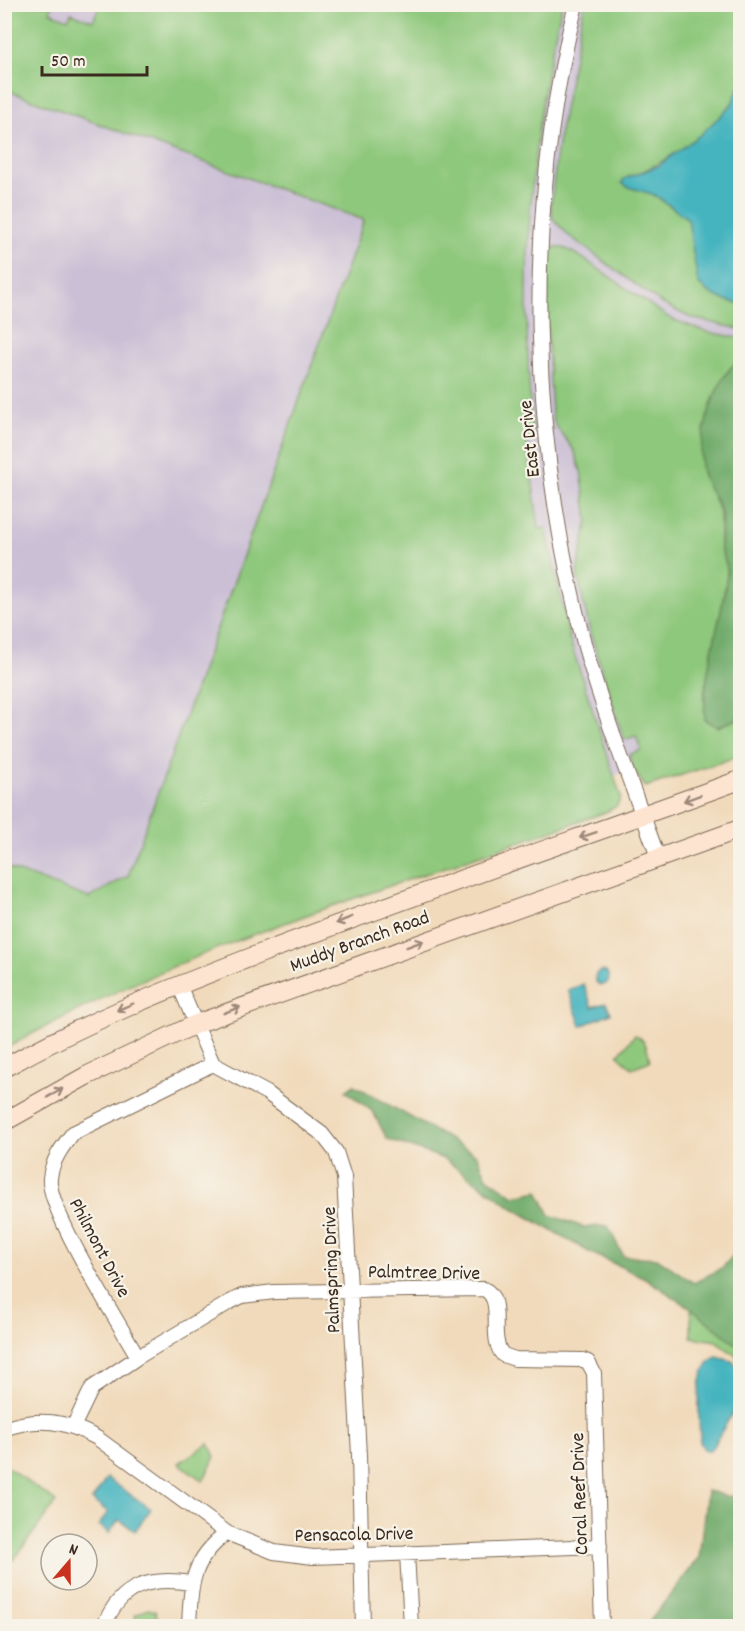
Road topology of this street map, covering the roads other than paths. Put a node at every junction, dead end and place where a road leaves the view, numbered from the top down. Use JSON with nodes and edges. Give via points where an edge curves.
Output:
{"nodes":[{"id":1,"x":576,"y":4,"type":"edge"},
{"id":2,"x":741,"y":780,"type":"edge"},
{"id":3,"x":643,"y":816,"type":"junction"},
{"id":4,"x":741,"y":829,"type":"edge"},
{"id":5,"x":658,"y":857,"type":"junction"},
{"id":6,"x":179,"y":985,"type":"junction"},
{"id":7,"x":196,"y":1024,"type":"junction"},
{"id":8,"x":213,"y":1064,"type":"junction"},
{"id":9,"x":4,"y":1068,"type":"edge"},
{"id":10,"x":4,"y":1122,"type":"edge"},
{"id":11,"x":349,"y":1290,"type":"junction"},
{"id":12,"x":138,"y":1357,"type":"junction"},
{"id":13,"x":588,"y":1362,"type":"joint"},
{"id":14,"x":74,"y":1425,"type":"junction"},
{"id":15,"x":4,"y":1429,"type":"edge"},
{"id":16,"x":227,"y":1533,"type":"junction"},
{"id":17,"x":600,"y":1545,"type":"junction"},
{"id":18,"x":407,"y":1553,"type":"junction"},
{"id":19,"x":361,"y":1554,"type":"junction"},
{"id":20,"x":191,"y":1583,"type":"junction"},
{"id":21,"x":104,"y":1626,"type":"edge"},
{"id":22,"x":189,"y":1626,"type":"edge"},
{"id":23,"x":363,"y":1626,"type":"edge"},
{"id":24,"x":411,"y":1626,"type":"edge"},
{"id":25,"x":602,"y":1626,"type":"edge"}],
"edges":[{"from":1,"to":3,"type":"street","name":"East Drive","via":[[560,76],[541,227],[539,332],[543,415],[561,540],[578,616],[603,704]]},
{"from":2,"to":3,"type":"main road","name":"Muddy Branch Road","one_way":true},
{"from":3,"to":5,"type":"street","name":"East Drive"},
{"from":3,"to":6,"type":"main road","name":"Muddy Branch Road","one_way":true,"via":[[359,914]]},
{"from":4,"to":5,"type":"main road","name":"Muddy Branch Road"},
{"from":7,"to":5,"type":"main road","name":"Muddy Branch Road","one_way":true},
{"from":6,"to":7,"type":"street"},
{"from":6,"to":9,"type":"main road","name":"Muddy Branch Road","one_way":true,"via":[[97,1019]]},
{"from":7,"to":8,"type":"street"},
{"from":10,"to":7,"type":"main road","name":"Muddy Branch Road","one_way":true,"via":[[86,1076]]},
{"from":8,"to":11,"type":"street","name":"Palmspring Drive","via":[[282,1105],[322,1134],[336,1152],[347,1201]]},
{"from":8,"to":12,"type":"street","name":"Philmont Drive","via":[[73,1133],[59,1150],[50,1178],[56,1208]]},
{"from":11,"to":12,"type":"street","name":"Palmtree Drive","via":[[242,1296]]},
{"from":11,"to":13,"type":"street","name":"Palmtree Drive","via":[[484,1289],[494,1302],[495,1338],[503,1355],[515,1359]]},
{"from":11,"to":19,"type":"street","name":"Palmspring Drive"},
{"from":12,"to":14,"type":"street","name":"Palmtree Drive","via":[[92,1388]]},
{"from":13,"to":17,"type":"street","name":"Coral Reef Drive","via":[[594,1373]]},
{"from":14,"to":15,"type":"street","name":"Pensacola Drive","via":[[38,1421]]},
{"from":14,"to":16,"type":"street","name":"Pensacola Drive","via":[[98,1438]]},
{"from":16,"to":19,"type":"street","name":"Pensacola Drive","via":[[274,1552],[313,1557]]},
{"from":16,"to":20,"type":"street","via":[[206,1554]]},
{"from":17,"to":18,"type":"street","name":"Pensacola Drive"},
{"from":17,"to":25,"type":"street","name":"Coral Reef Drive"},
{"from":18,"to":19,"type":"street","name":"Pensacola Drive"},
{"from":18,"to":24,"type":"street"},
{"from":19,"to":23,"type":"street","name":"Palmspring Drive"},
{"from":20,"to":21,"type":"street","via":[[168,1579],[143,1583],[122,1598]]},
{"from":20,"to":22,"type":"street"}]}
